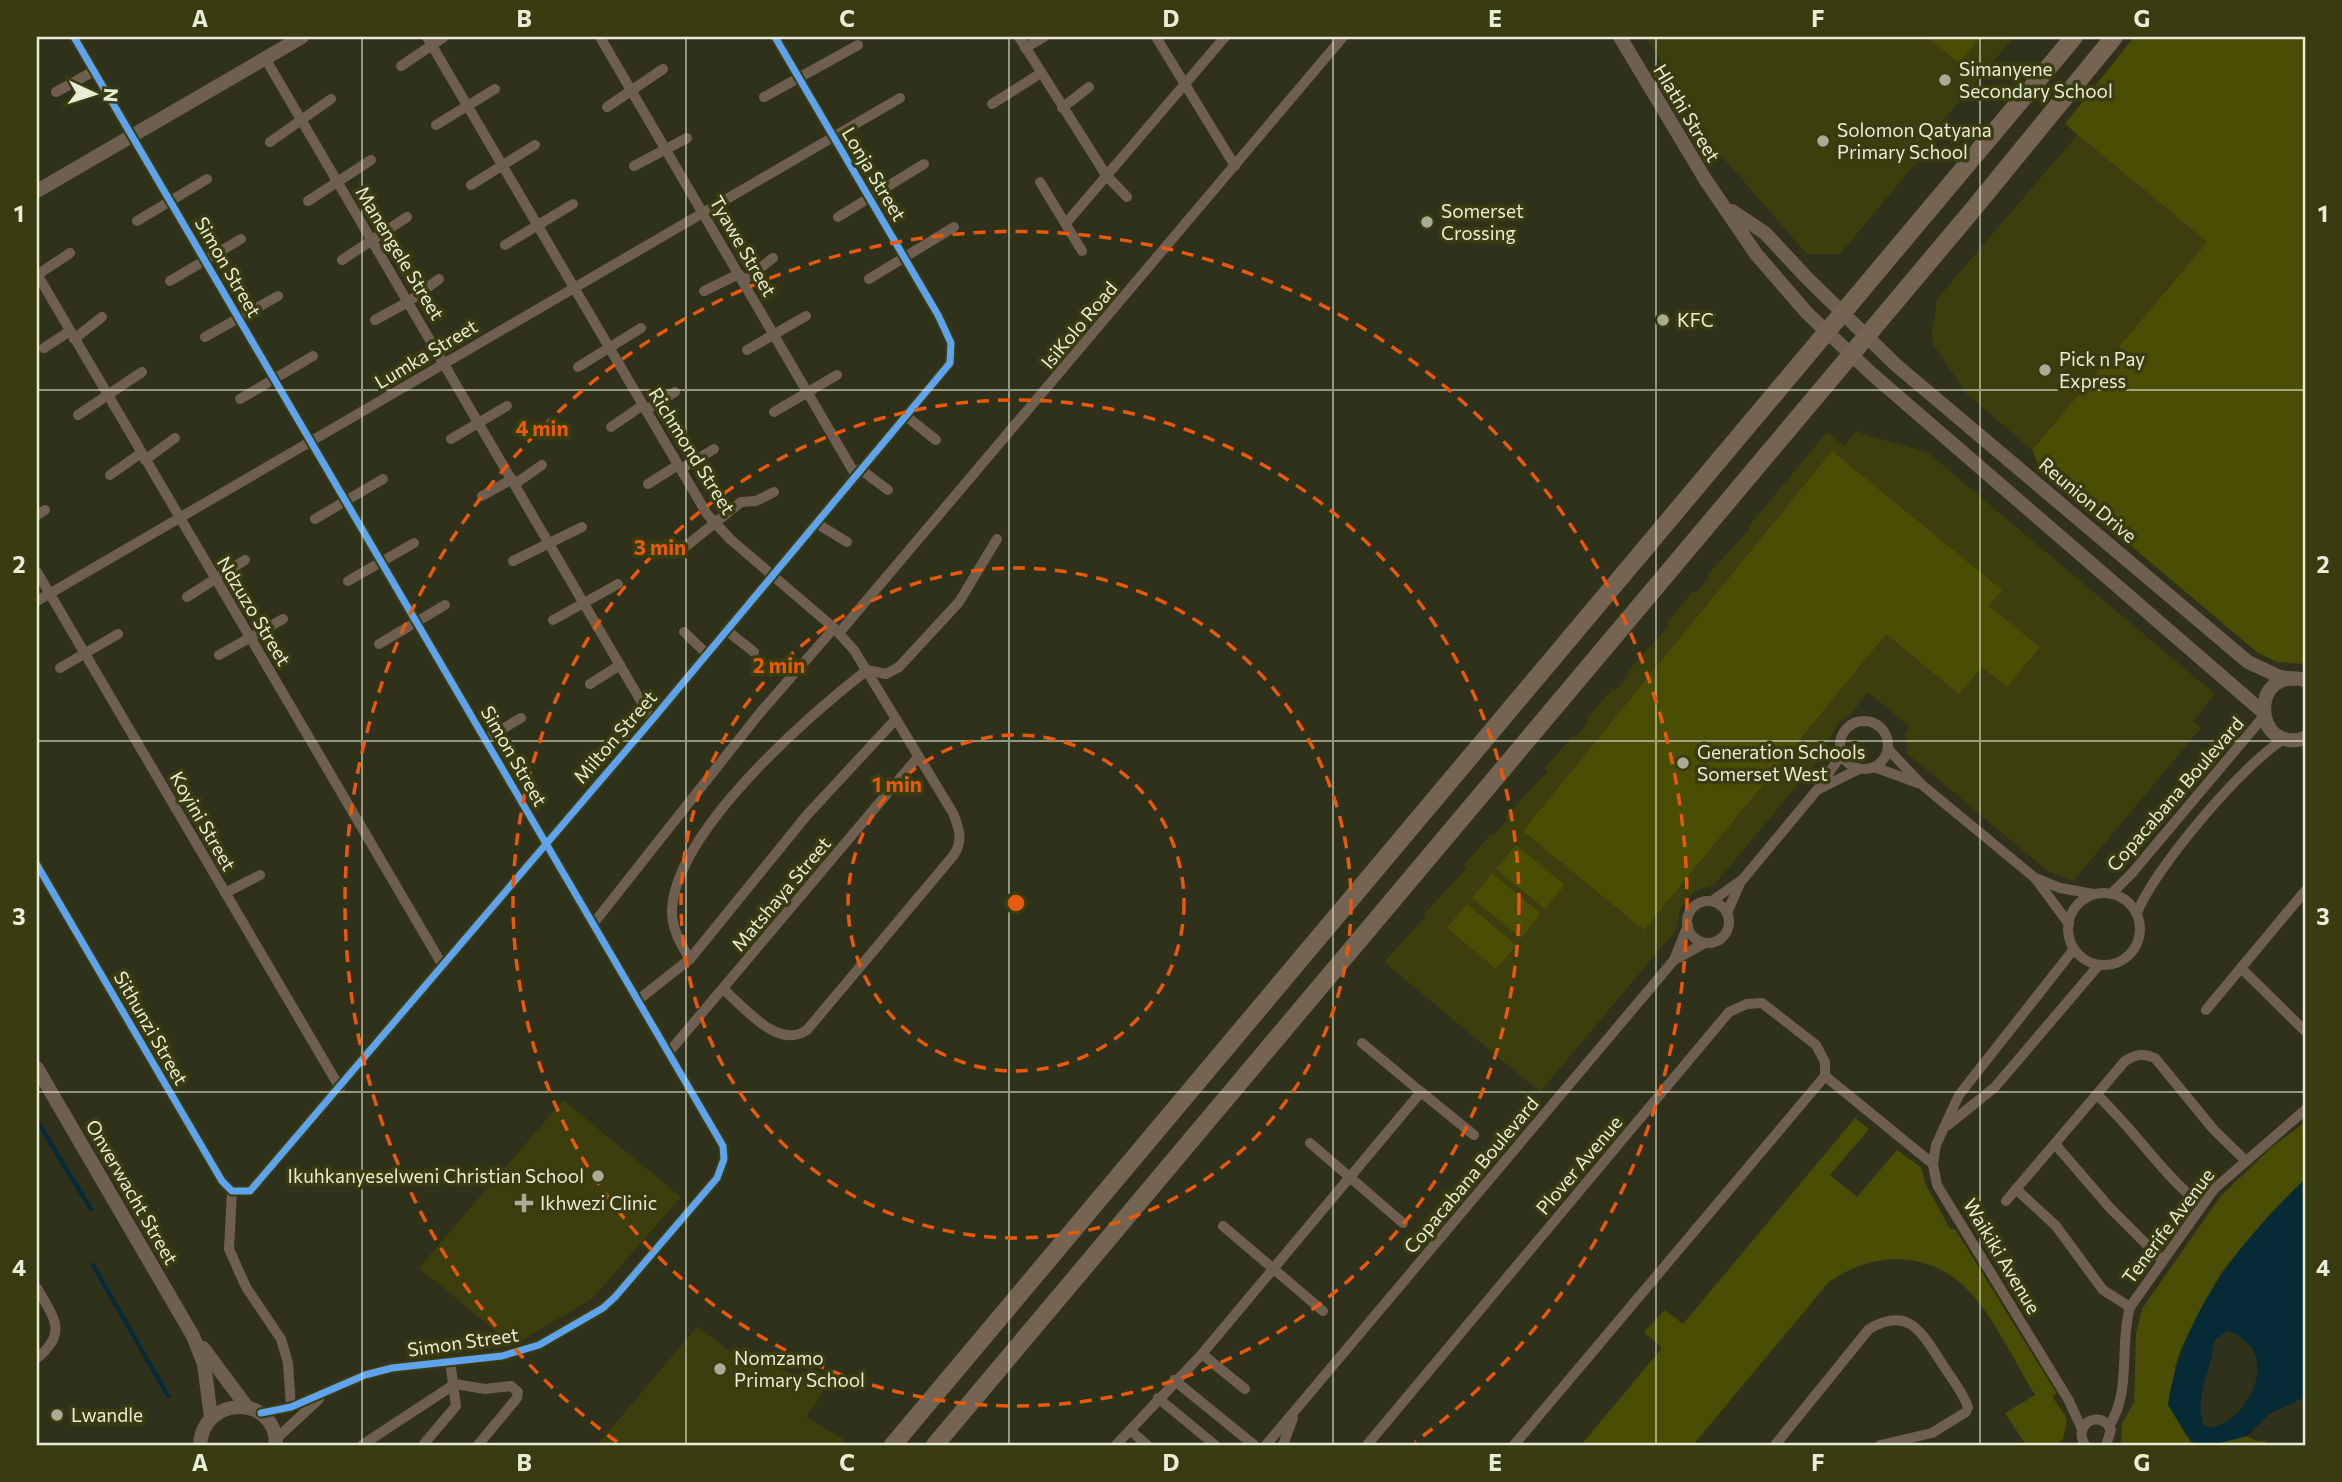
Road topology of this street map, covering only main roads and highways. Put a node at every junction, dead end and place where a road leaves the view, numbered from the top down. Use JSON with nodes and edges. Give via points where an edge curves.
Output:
{"nodes":[{"id":1,"x":2074,"y":37,"type":"edge"},
{"id":2,"x":2114,"y":37,"type":"edge"},
{"id":3,"x":893,"y":1445,"type":"edge"},
{"id":4,"x":934,"y":1445,"type":"edge"}],
"edges":[{"from":1,"to":3,"type":"highway"},
{"from":2,"to":4,"type":"highway"}]}
